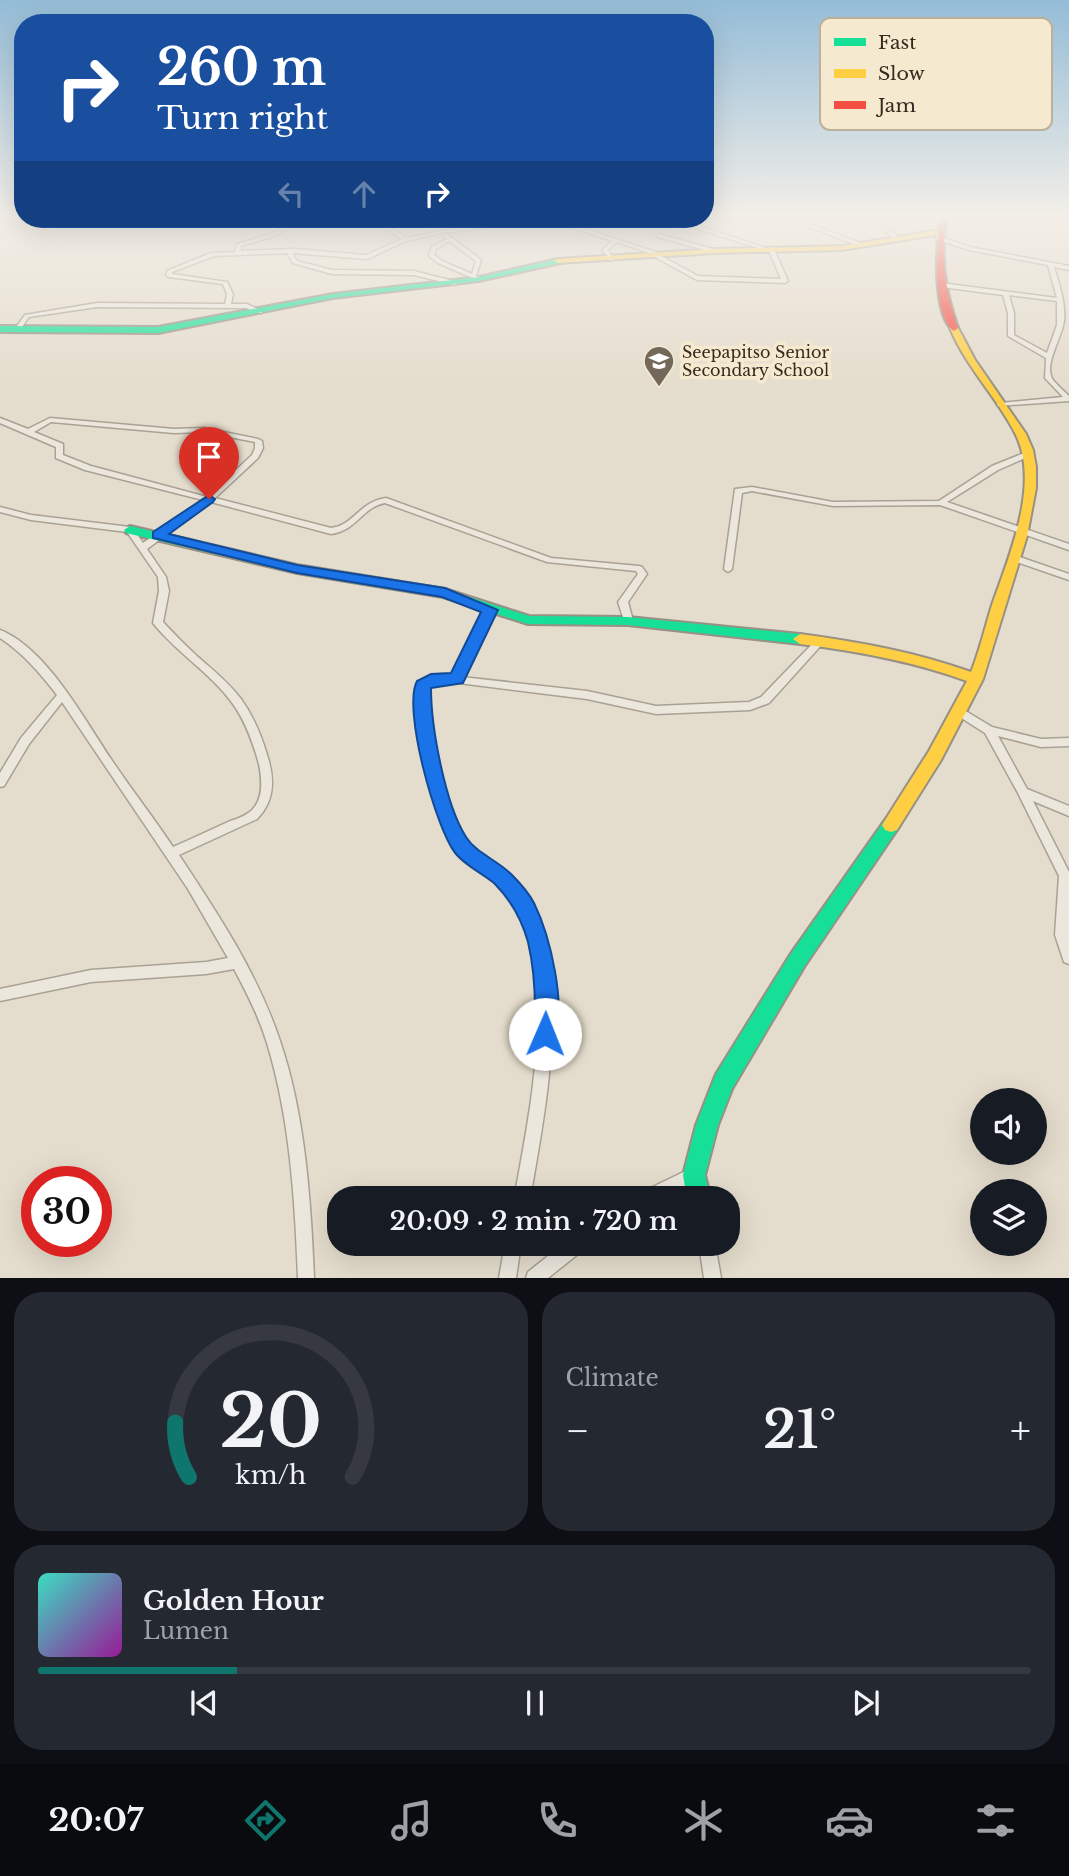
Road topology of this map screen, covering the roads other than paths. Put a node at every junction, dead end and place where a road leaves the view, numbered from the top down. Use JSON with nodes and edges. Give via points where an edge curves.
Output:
{"nodes":[{"id":1,"x":172,"y":275,"type":"edge"},
{"id":2,"x":421,"y":275,"type":"edge"},
{"id":3,"x":470,"y":275,"type":"edge"},
{"id":4,"x":487,"y":275,"type":"edge"},
{"id":5,"x":693,"y":275,"type":"edge"},
{"id":6,"x":782,"y":275,"type":"edge"},
{"id":7,"x":941,"y":275,"type":"edge"},
{"id":8,"x":1053,"y":275,"type":"edge"},
{"id":9,"x":476,"y":277,"type":"junction"},
{"id":10,"x":454,"y":283,"type":"junction"},
{"id":11,"x":942,"y":285,"type":"junction"},
{"id":12,"x":1006,"y":294,"type":"junction"},
{"id":13,"x":1059,"y":300,"type":"junction"},
{"id":14,"x":228,"y":306,"type":"junction"},
{"id":15,"x":260,"y":312,"type":"junction"},
{"id":16,"x":1069,"y":313,"type":"edge"},
{"id":17,"x":1060,"y":319,"type":"junction"},
{"id":18,"x":0,"y":329,"type":"edge"},
{"id":19,"x":17,"y":330,"type":"junction"},
{"id":20,"x":1047,"y":356,"type":"junction"},
{"id":21,"x":1069,"y":399,"type":"edge"},
{"id":22,"x":1056,"y":401,"type":"junction"},
{"id":23,"x":1000,"y":405,"type":"junction"},
{"id":24,"x":1069,"y":409,"type":"edge"},
{"id":25,"x":0,"y":420,"type":"edge"},
{"id":26,"x":28,"y":432,"type":"junction"},
{"id":27,"x":1029,"y":453,"type":"junction"},
{"id":28,"x":209,"y":499,"type":"junction"},
{"id":29,"x":941,"y":503,"type":"junction"},
{"id":30,"x":0,"y":509,"type":"edge"},
{"id":31,"x":130,"y":530,"type":"junction"},
{"id":32,"x":1021,"y":531,"type":"junction"},
{"id":33,"x":158,"y":535,"type":"junction"},
{"id":34,"x":1069,"y":547,"type":"edge"},
{"id":35,"x":142,"y":548,"type":"junction"},
{"id":36,"x":1014,"y":558,"type":"junction"},
{"id":37,"x":728,"y":569,"type":"dead end"},
{"id":38,"x":1069,"y":578,"type":"edge"},
{"id":39,"x":490,"y":610,"type":"junction"},
{"id":40,"x":628,"y":621,"type":"junction"},
{"id":41,"x":0,"y":633,"type":"edge"},
{"id":42,"x":820,"y":641,"type":"junction"},
{"id":43,"x":976,"y":678,"type":"junction"},
{"id":44,"x":455,"y":680,"type":"junction"},
{"id":45,"x":62,"y":696,"type":"junction"},
{"id":46,"x":959,"y":711,"type":"junction"},
{"id":47,"x":989,"y":730,"type":"junction"},
{"id":48,"x":1069,"y":742,"type":"edge"},
{"id":49,"x":0,"y":783,"type":"edge"},
{"id":50,"x":1023,"y":792,"type":"junction"},
{"id":51,"x":1069,"y":811,"type":"edge"},
{"id":52,"x":172,"y":853,"type":"junction"},
{"id":53,"x":1069,"y":958,"type":"edge"},
{"id":54,"x":239,"y":962,"type":"junction"},
{"id":55,"x":0,"y":995,"type":"edge"},
{"id":56,"x":694,"y":1175,"type":"junction"},
{"id":57,"x":524,"y":1186,"type":"edge"},
{"id":58,"x":672,"y":1186,"type":"edge"},
{"id":59,"x":696,"y":1186,"type":"edge"},
{"id":60,"x":511,"y":1256,"type":"edge"},
{"id":61,"x":562,"y":1256,"type":"edge"},
{"id":62,"x":709,"y":1256,"type":"edge"},
{"id":63,"x":306,"y":1278,"type":"edge"},
{"id":64,"x":507,"y":1278,"type":"edge"},
{"id":65,"x":534,"y":1278,"type":"edge"},
{"id":66,"x":713,"y":1278,"type":"edge"}],
"edges":[{"from":1,"to":14,"type":"street","via":[[225,283],[230,294]]},
{"from":2,"to":10,"type":"street"},
{"from":3,"to":9,"type":"street"},
{"from":4,"to":9,"type":"street"},
{"from":5,"to":6,"type":"street","via":[[785,281]]},
{"from":7,"to":11,"type":"street"},
{"from":8,"to":13,"type":"street"},
{"from":9,"to":10,"type":"street"},
{"from":10,"to":15,"type":"street","via":[[333,296]]},
{"from":11,"to":12,"type":"street"},
{"from":11,"to":23,"type":"street","via":[[960,345]]},
{"from":12,"to":13,"type":"street"},
{"from":12,"to":20,"type":"street","via":[[1011,336]]},
{"from":13,"to":17,"type":"street"},
{"from":14,"to":15,"type":"street","via":[[253,307]]},
{"from":14,"to":19,"type":"street","via":[[88,306],[25,317]]},
{"from":15,"to":19,"type":"street","via":[[147,331]]},
{"from":16,"to":17,"type":"street"},
{"from":17,"to":20,"type":"street"},
{"from":18,"to":19,"type":"street"},
{"from":20,"to":21,"type":"street","via":[[1051,384]]},
{"from":21,"to":22,"type":"street"},
{"from":22,"to":23,"type":"street"},
{"from":22,"to":24,"type":"street"},
{"from":23,"to":27,"type":"street"},
{"from":25,"to":26,"type":"street"},
{"from":26,"to":28,"type":"street","via":[[60,446],[59,456],[68,461]]},
{"from":26,"to":28,"type":"street","via":[[50,419],[204,430],[257,441],[255,456]]},
{"from":27,"to":29,"type":"street","via":[[995,468]]},
{"from":27,"to":32,"type":"street","via":[[1031,478]]},
{"from":28,"to":33,"type":"street"},
{"from":28,"to":40,"type":"street","via":[[336,531],[373,502],[386,500],[550,560],[639,569],[643,574],[623,602]]},
{"from":29,"to":32,"type":"street"},
{"from":29,"to":37,"type":"street","via":[[833,504],[751,489],[738,491]]},
{"from":30,"to":31,"type":"street","via":[[21,516]]},
{"from":31,"to":33,"type":"street"},
{"from":31,"to":35,"type":"street"},
{"from":32,"to":34,"type":"street"},
{"from":32,"to":36,"type":"street"},
{"from":33,"to":35,"type":"street"},
{"from":33,"to":39,"type":"street","via":[[297,569],[445,593]]},
{"from":35,"to":52,"type":"street","via":[[164,583],[158,623],[239,701],[267,775],[259,811]]},
{"from":36,"to":38,"type":"street"},
{"from":36,"to":43,"type":"street"},
{"from":39,"to":40,"type":"street","via":[[528,620]]},
{"from":39,"to":44,"type":"street"},
{"from":40,"to":42,"type":"street"},
{"from":41,"to":45,"type":"street","via":[[18,643]]},
{"from":42,"to":43,"type":"street","via":[[898,652]]},
{"from":42,"to":44,"type":"street","via":[[765,701],[750,706],[656,710],[587,695]]},
{"from":43,"to":46,"type":"street"},
{"from":44,"to":57,"type":"street","via":[[428,681],[421,689],[432,769],[456,838],[465,851],[502,878],[524,906],[539,943],[547,1011],[539,1104]]},
{"from":45,"to":49,"type":"street","via":[[25,741]]},
{"from":45,"to":52,"type":"street"},
{"from":46,"to":47,"type":"street"},
{"from":46,"to":56,"type":"street","via":[[915,790],[797,961],[724,1082]]},
{"from":47,"to":48,"type":"street","via":[[1041,743]]},
{"from":47,"to":50,"type":"street"},
{"from":50,"to":51,"type":"street"},
{"from":50,"to":53,"type":"street","via":[[1065,876],[1062,935]]},
{"from":52,"to":54,"type":"street"},
{"from":54,"to":55,"type":"street","via":[[91,976]]},
{"from":54,"to":63,"type":"street","via":[[265,1018],[281,1070]]},
{"from":56,"to":58,"type":"street"},
{"from":56,"to":59,"type":"street"},
{"from":60,"to":64,"type":"street"},
{"from":61,"to":65,"type":"street"},
{"from":62,"to":66,"type":"street"}]}
